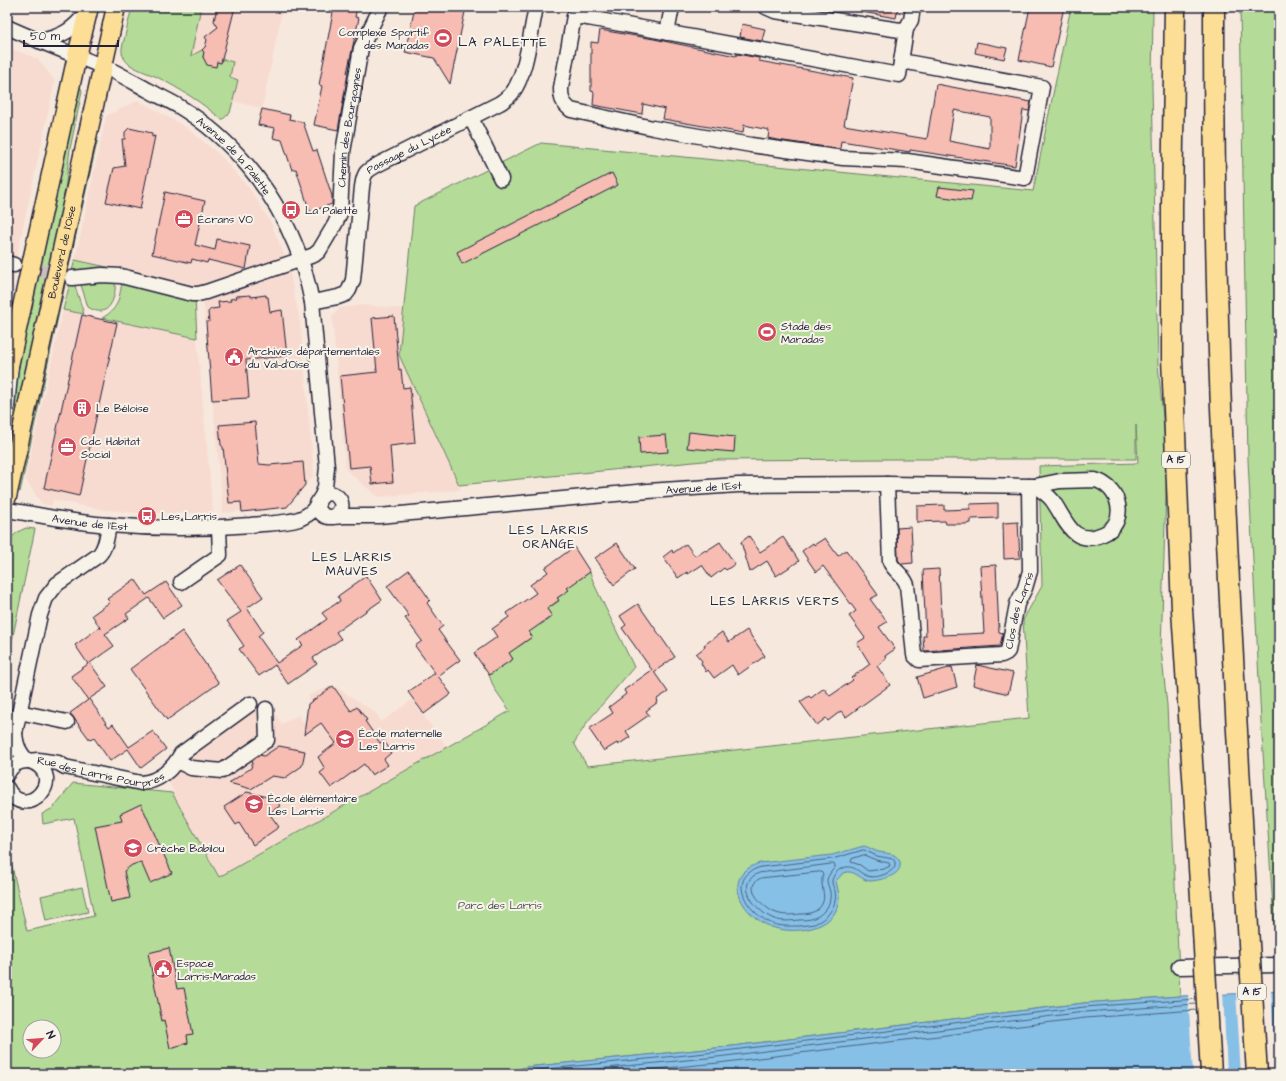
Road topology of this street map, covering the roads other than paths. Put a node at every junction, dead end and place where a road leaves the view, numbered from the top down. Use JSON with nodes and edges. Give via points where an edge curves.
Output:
{"nodes":[{"id":1,"x":116,"y":7,"type":"edge"},
{"id":2,"x":381,"y":7,"type":"edge"},
{"id":3,"x":536,"y":7,"type":"edge"},
{"id":4,"x":672,"y":7,"type":"edge"},
{"id":5,"x":766,"y":7,"type":"edge"},
{"id":6,"x":913,"y":7,"type":"edge"},
{"id":7,"x":1175,"y":7,"type":"edge"},
{"id":8,"x":1214,"y":7,"type":"edge"},
{"id":9,"x":89,"y":9,"type":"edge"},
{"id":10,"x":589,"y":13,"type":"edge"},
{"id":11,"x":7,"y":27,"type":"edge"},
{"id":12,"x":906,"y":29,"type":"junction"},
{"id":13,"x":667,"y":33,"type":"junction"},
{"id":14,"x":39,"y":41,"type":"junction"},
{"id":15,"x":77,"y":56,"type":"junction"},
{"id":16,"x":901,"y":61,"type":"junction"},
{"id":17,"x":102,"y":67,"type":"junction"},
{"id":18,"x":470,"y":118,"type":"junction"},
{"id":19,"x":501,"y":179,"type":"dead end"},
{"id":20,"x":301,"y":260,"type":"junction"},
{"id":21,"x":72,"y":278,"type":"tunnel mouth"},
{"id":22,"x":312,"y":302,"type":"junction"},
{"id":23,"x":13,"y":346,"type":"junction"},
{"id":24,"x":7,"y":375,"type":"edge"},
{"id":25,"x":7,"y":407,"type":"edge"},
{"id":26,"x":887,"y":484,"type":"junction"},
{"id":27,"x":1032,"y":486,"type":"junction"},
{"id":28,"x":7,"y":498,"type":"edge"},
{"id":29,"x":329,"y":498,"type":"junction"},
{"id":30,"x":7,"y":510,"type":"edge"},
{"id":31,"x":374,"y":516,"type":"junction"},
{"id":32,"x":331,"y":517,"type":"junction"},
{"id":33,"x":293,"y":520,"type":"junction"},
{"id":34,"x":109,"y":525,"type":"junction"},
{"id":35,"x":219,"y":528,"type":"junction"},
{"id":36,"x":181,"y":582,"type":"dead end"},
{"id":37,"x":250,"y":704,"type":"dead end"},
{"id":38,"x":266,"y":709,"type":"dead end"},
{"id":39,"x":19,"y":712,"type":"junction"},
{"id":40,"x":67,"y":722,"type":"dead end"},
{"id":41,"x":15,"y":734,"type":"junction"},
{"id":42,"x":7,"y":754,"type":"edge"},
{"id":43,"x":29,"y":761,"type":"junction"},
{"id":44,"x":177,"y":761,"type":"junction"},
{"id":45,"x":65,"y":767,"type":"junction"},
{"id":46,"x":7,"y":774,"type":"edge"},
{"id":47,"x":46,"y":784,"type":"junction"},
{"id":48,"x":7,"y":788,"type":"edge"},
{"id":49,"x":1279,"y":965,"type":"edge"},
{"id":50,"x":1179,"y":967,"type":"dead end"},
{"id":51,"x":1211,"y":1074,"type":"edge"},
{"id":52,"x":1257,"y":1074,"type":"edge"}],
"edges":[{"from":1,"to":17,"type":"main road","name":"Boulevard de l'Oise"},
{"from":2,"to":20,"type":"street","name":"Chemin des Bourgognes","via":[[361,48],[343,152],[340,213],[318,252]]},
{"from":3,"to":18,"type":"street","name":"Passage du Lycée","via":[[524,65],[515,89],[507,99]]},
{"from":4,"to":13,"type":"street"},
{"from":5,"to":12,"type":"street","via":[[775,11]]},
{"from":6,"to":12,"type":"street","via":[[911,20]]},
{"from":7,"to":51,"type":"highway","number":"A 15","bridge":true,"via":[[1172,358],[1182,610]]},
{"from":8,"to":52,"type":"highway","number":"A 15","bridge":true,"via":[[1219,354],[1230,612]]},
{"from":9,"to":14,"type":"street","via":[[79,22],[64,34]]},
{"from":9,"to":15,"type":"main road"},
{"from":10,"to":13,"type":"street"},
{"from":10,"to":16,"type":"street","via":[[574,16],[571,30],[561,97],[564,105],[571,110],[653,128],[843,158],[907,161],[1025,178],[1042,87]]},
{"from":11,"to":14,"type":"street","name":"Avenue de la Palette"},
{"from":12,"to":16,"type":"street"},
{"from":13,"to":16,"type":"street","via":[[899,75]]},
{"from":14,"to":15,"type":"street","name":"Avenue de la Palette"},
{"from":15,"to":17,"type":"street","name":"Avenue de la Palette"},
{"from":15,"to":23,"type":"main road"},
{"from":17,"to":20,"type":"street","name":"Avenue de la Palette","via":[[180,107],[215,132],[236,152],[272,199],[296,244]]},
{"from":17,"to":28,"type":"main road","name":"Boulevard de l'Oise"},
{"from":18,"to":19,"type":"street"},
{"from":18,"to":22,"type":"street","name":"Passage du Lycée","via":[[366,172],[363,177],[353,280],[349,290],[343,296]]},
{"from":20,"to":21,"type":"street","name":"Chemin des Bourgognes","via":[[198,294],[120,276]]},
{"from":20,"to":22,"type":"street","name":"Avenue de la Palette"},
{"from":22,"to":29,"type":"street","name":"Avenue de la Palette","via":[[327,467],[333,490]]},
{"from":23,"to":24,"type":"main road"},
{"from":23,"to":25,"type":"street"},
{"from":26,"to":27,"type":"street","name":"Avenue de l'Est"},
{"from":26,"to":27,"type":"street","name":"Clos des Larris","via":[[890,562],[906,584],[914,655],[919,660],[1002,655],[1008,651],[1017,604],[1030,572]]},
{"from":26,"to":31,"type":"street","name":"Avenue de l'Est","via":[[700,487]]},
{"from":27,"to":27,"type":"street","name":"Avenue de l'Est","via":[[1049,497],[1069,528],[1078,536],[1097,536],[1109,531],[1115,524],[1118,500],[1101,482],[1060,481]]},
{"from":29,"to":31,"type":"street","name":"Avenue de l'Est"},
{"from":29,"to":32,"type":"street","via":[[341,506],[336,515]]},
{"from":29,"to":32,"type":"street","name":"Avenue de la Palette","via":[[317,507],[320,513]]},
{"from":29,"to":33,"type":"street","name":"Avenue de l'Est","via":[[310,513]]},
{"from":30,"to":34,"type":"street","name":"Avenue de l'Est"},
{"from":31,"to":32,"type":"street","name":"Avenue de l'Est"},
{"from":32,"to":33,"type":"street","name":"Avenue de l'Est","via":[[308,522]]},
{"from":33,"to":35,"type":"street","name":"Avenue de l'Est"},
{"from":34,"to":35,"type":"street","name":"Avenue de l'Est"},
{"from":34,"to":39,"type":"street","name":"Rue des Larris Pourpres","via":[[102,552],[56,584],[46,598]]},
{"from":35,"to":36,"type":"street","via":[[220,555]]},
{"from":37,"to":44,"type":"street","name":"Rue des Larris Pourpres","via":[[181,754]]},
{"from":38,"to":44,"type":"street","via":[[267,740],[222,771],[191,768]]},
{"from":39,"to":40,"type":"street"},
{"from":39,"to":41,"type":"street","name":"Rue des Larris Pourpres"},
{"from":41,"to":42,"type":"street"},
{"from":41,"to":43,"type":"street","name":"Rue des Larris Pourpres","via":[[19,751]]},
{"from":43,"to":45,"type":"street","name":"Rue des Larris Pourpres","via":[[58,763]]},
{"from":43,"to":46,"type":"street","via":[[14,764]]},
{"from":43,"to":47,"type":"street","via":[[43,770]]},
{"from":44,"to":45,"type":"street","name":"Rue des Larris Pourpres","via":[[157,779],[141,783]]},
{"from":45,"to":47,"type":"street","via":[[53,772]]},
{"from":47,"to":48,"type":"street","via":[[36,799],[26,801],[16,799]]},
{"from":49,"to":50,"type":"street"}]}
